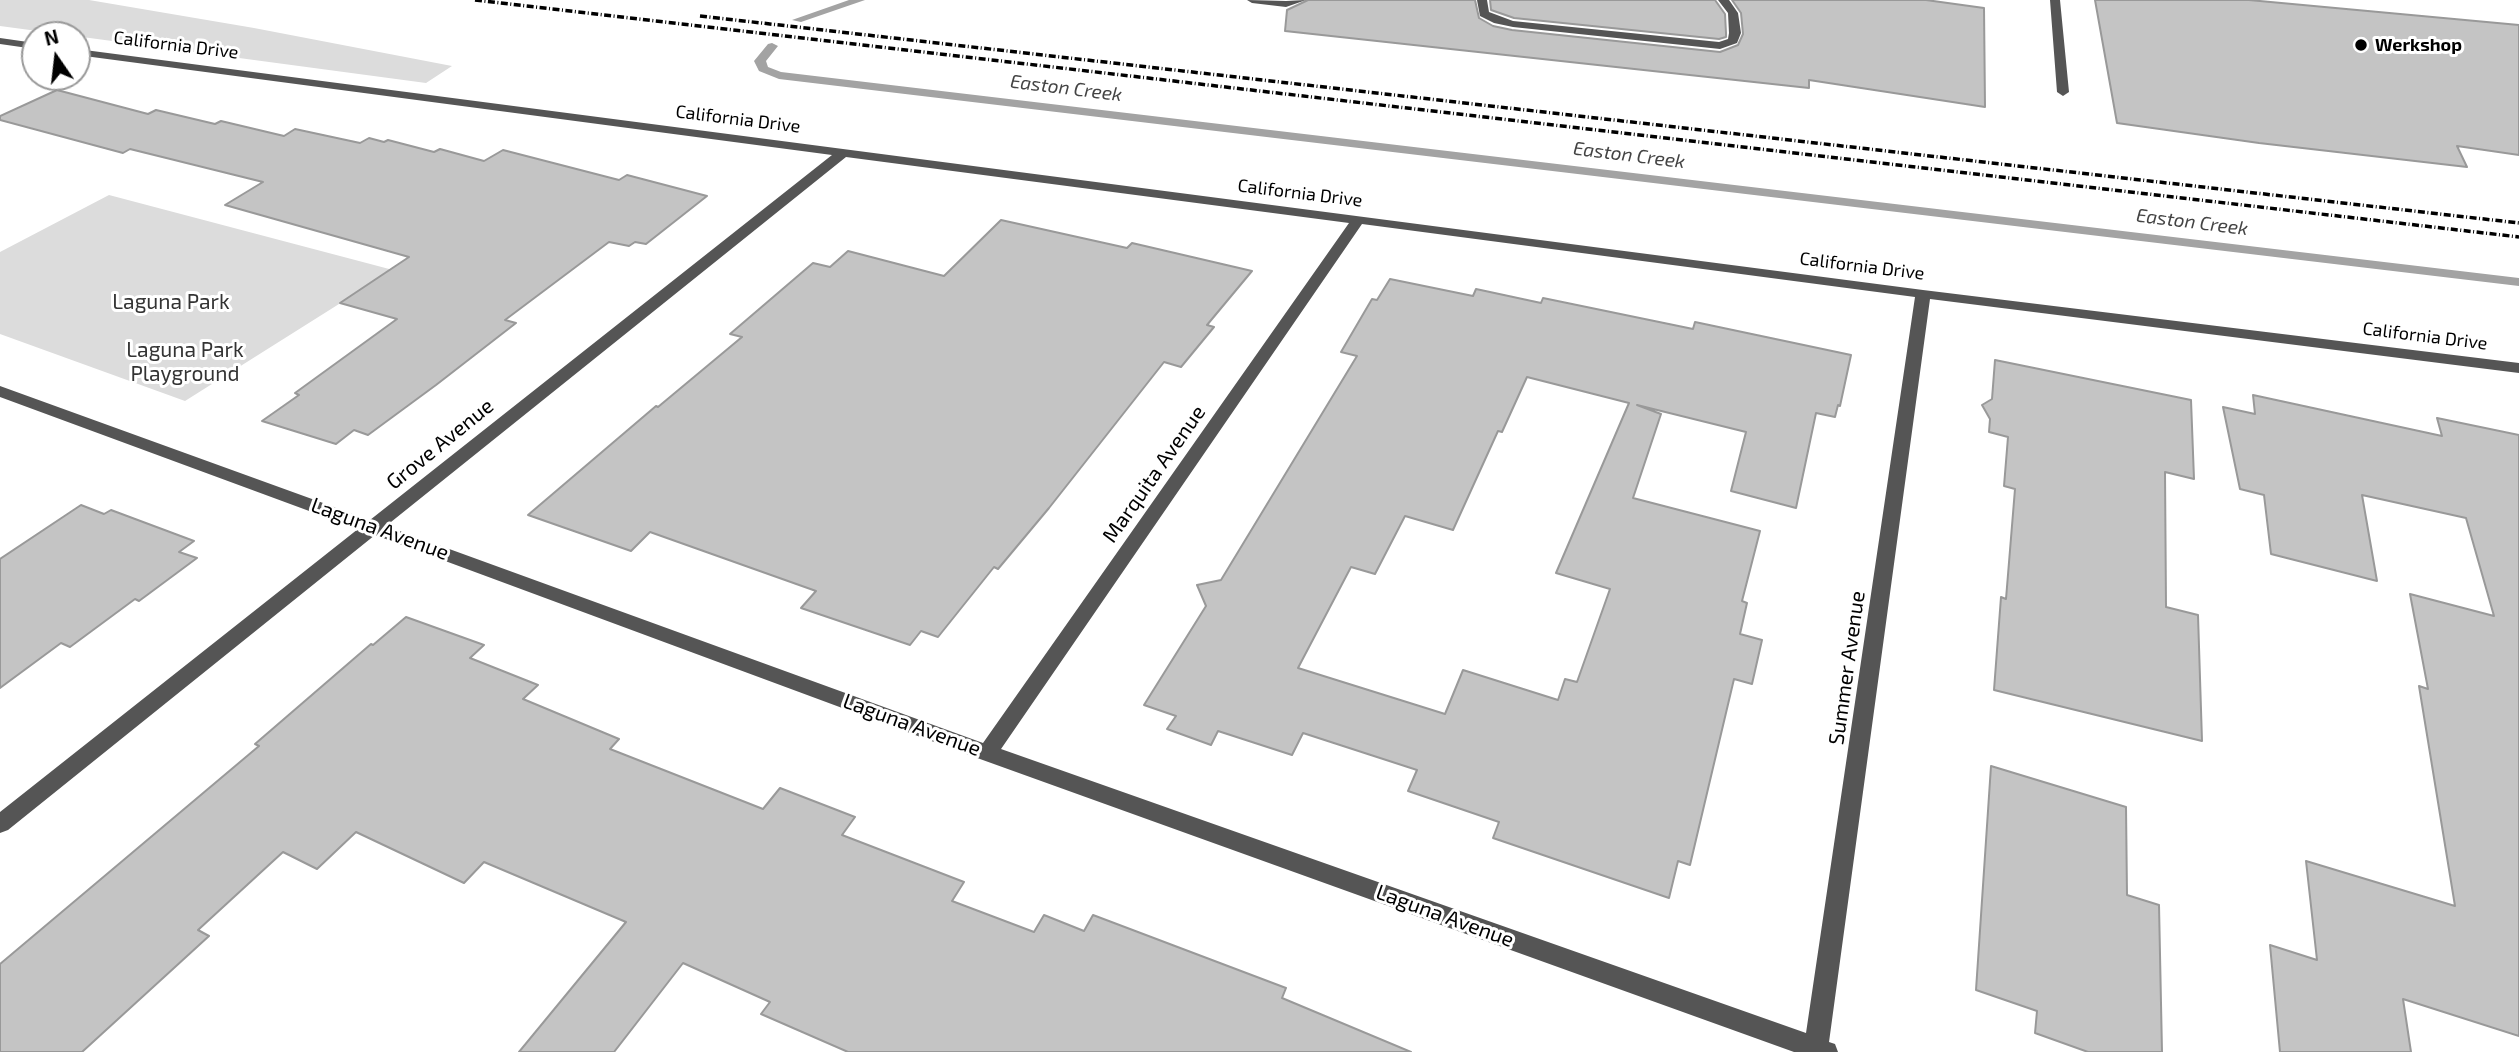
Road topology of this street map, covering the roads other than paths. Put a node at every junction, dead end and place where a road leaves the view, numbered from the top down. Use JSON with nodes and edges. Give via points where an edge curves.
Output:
{"nodes":[{"id":1,"x":1252,"y":0,"type":"edge"},
{"id":2,"x":1301,"y":0,"type":"edge"},
{"id":3,"x":1482,"y":0,"type":"edge"},
{"id":4,"x":1723,"y":0,"type":"edge"},
{"id":5,"x":2055,"y":0,"type":"edge"},
{"id":6,"x":0,"y":41,"type":"edge"},
{"id":7,"x":21,"y":44,"type":"edge"},
{"id":8,"x":91,"y":54,"type":"edge"},
{"id":9,"x":2063,"y":92,"type":"dead end"},
{"id":10,"x":844,"y":152,"type":"junction"},
{"id":11,"x":1358,"y":220,"type":"junction"},
{"id":12,"x":1923,"y":293,"type":"junction"},
{"id":13,"x":2519,"y":368,"type":"edge"},
{"id":14,"x":0,"y":391,"type":"edge"},
{"id":15,"x":373,"y":526,"type":"junction"},
{"id":16,"x":986,"y":753,"type":"junction"},
{"id":17,"x":0,"y":824,"type":"edge"},
{"id":18,"x":1821,"y":1050,"type":"edge"}],
"edges":[{"from":1,"to":2,"type":"street","via":[[1286,4]]},
{"from":3,"to":4,"type":"street","via":[[1484,14],[1513,24],[1720,46],[1732,41],[1735,33],[1733,13]]},
{"from":5,"to":9,"type":"street"},
{"from":6,"to":7,"type":"street"},
{"from":8,"to":10,"type":"street","name":"California Drive"},
{"from":10,"to":11,"type":"street","name":"California Drive"},
{"from":10,"to":15,"type":"street","name":"Grove Avenue"},
{"from":11,"to":12,"type":"street","name":"California Drive"},
{"from":11,"to":16,"type":"street","name":"Marquita Avenue"},
{"from":12,"to":13,"type":"street","name":"California Drive"},
{"from":12,"to":18,"type":"street","name":"Summer Avenue"},
{"from":14,"to":15,"type":"street","name":"Laguna Avenue"},
{"from":15,"to":16,"type":"street","name":"Laguna Avenue"},
{"from":15,"to":17,"type":"street","name":"Grove Avenue"},
{"from":16,"to":18,"type":"street","name":"Laguna Avenue"}]}
